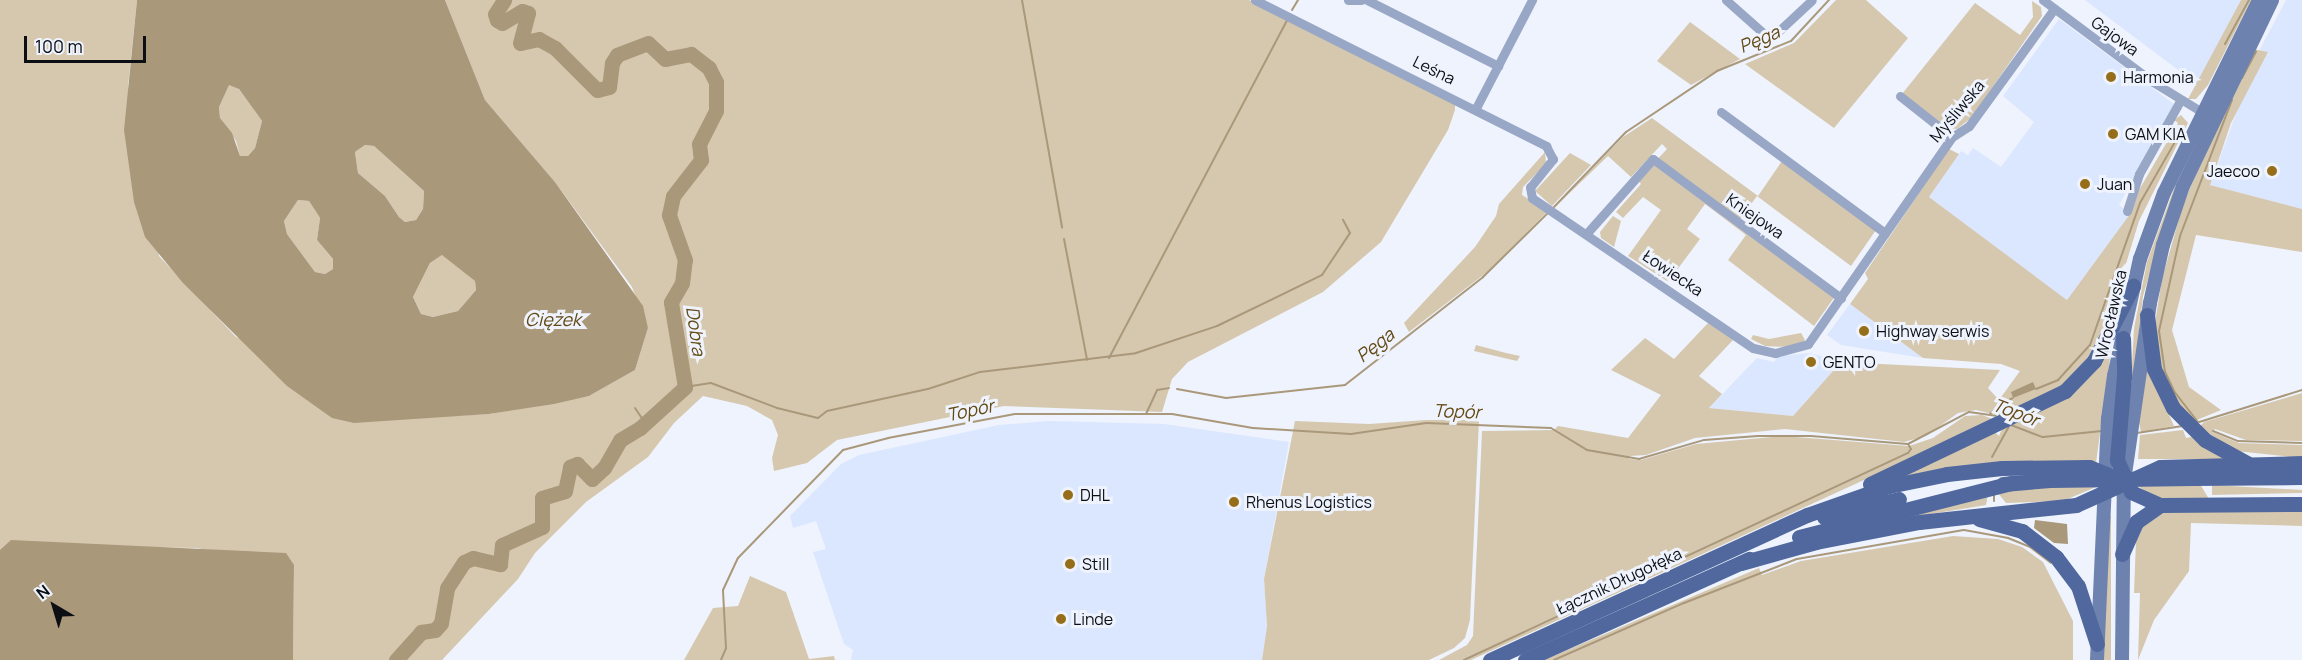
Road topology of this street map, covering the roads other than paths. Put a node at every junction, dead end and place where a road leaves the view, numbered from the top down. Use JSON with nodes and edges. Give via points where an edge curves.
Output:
{"nodes":[{"id":1,"x":1255,"y":0,"type":"edge"},
{"id":2,"x":1348,"y":0,"type":"edge"},
{"id":3,"x":1360,"y":0,"type":"edge"},
{"id":4,"x":1367,"y":0,"type":"edge"},
{"id":5,"x":1532,"y":0,"type":"edge"},
{"id":6,"x":1726,"y":0,"type":"edge"},
{"id":7,"x":1812,"y":0,"type":"edge"},
{"id":8,"x":2043,"y":0,"type":"edge"},
{"id":9,"x":2259,"y":0,"type":"edge"},
{"id":10,"x":2272,"y":0,"type":"edge"},
{"id":11,"x":2054,"y":9,"type":"junction"},
{"id":12,"x":1498,"y":66,"type":"junction"},
{"id":13,"x":1900,"y":96,"type":"dead end"},
{"id":14,"x":2180,"y":101,"type":"junction"},
{"id":15,"x":1476,"y":108,"type":"junction"},
{"id":16,"x":1721,"y":112,"type":"dead end"},
{"id":17,"x":2202,"y":112,"type":"junction"},
{"id":18,"x":1952,"y":137,"type":"junction"},
{"id":19,"x":1528,"y":192,"type":"joint"},
{"id":20,"x":2127,"y":212,"type":"dead end"},
{"id":21,"x":1587,"y":233,"type":"junction"},
{"id":22,"x":1885,"y":234,"type":"junction"},
{"id":23,"x":2133,"y":286,"type":"junction"},
{"id":24,"x":1841,"y":298,"type":"junction"},
{"id":25,"x":2147,"y":315,"type":"junction"},
{"id":26,"x":2123,"y":338,"type":"joint"},
{"id":27,"x":1808,"y":344,"type":"joint"},
{"id":28,"x":2121,"y":421,"type":"junction"},
{"id":29,"x":2119,"y":444,"type":"junction"},
{"id":30,"x":2248,"y":464,"type":"junction"},
{"id":31,"x":2302,"y":464,"type":"edge"},
{"id":32,"x":2104,"y":472,"type":"junction"},
{"id":33,"x":2302,"y":477,"type":"edge"},
{"id":34,"x":2218,"y":478,"type":"junction"},
{"id":35,"x":2124,"y":481,"type":"junction"},
{"id":36,"x":2011,"y":483,"type":"junction"},
{"id":37,"x":2302,"y":485,"type":"edge"},
{"id":38,"x":2103,"y":493,"type":"junction"},
{"id":39,"x":2302,"y":504,"type":"edge"},
{"id":40,"x":2160,"y":505,"type":"junction"},
{"id":41,"x":1826,"y":506,"type":"junction"},
{"id":42,"x":1958,"y":516,"type":"junction"},
{"id":43,"x":1763,"y":536,"type":"junction"},
{"id":44,"x":2122,"y":554,"type":"junction"},
{"id":45,"x":1741,"y":563,"type":"junction"},
{"id":46,"x":2097,"y":644,"type":"junction"},
{"id":47,"x":1490,"y":660,"type":"edge"},
{"id":48,"x":1525,"y":660,"type":"edge"},
{"id":49,"x":2097,"y":660,"type":"edge"},
{"id":50,"x":2122,"y":660,"type":"edge"}],
"edges":[{"from":1,"to":15,"type":"street","name":"Leśna"},
{"from":2,"to":3,"type":"street"},
{"from":4,"to":12,"type":"street"},
{"from":5,"to":12,"type":"street"},
{"from":6,"to":7,"type":"street","via":[[1770,39]]},
{"from":8,"to":11,"type":"street","name":"Gajowa"},
{"from":9,"to":17,"type":"main road","name":"Wrocławska"},
{"from":10,"to":25,"type":"main road","via":[[2183,186],[2163,245]]},
{"from":11,"to":14,"type":"street","name":"Gajowa"},
{"from":11,"to":18,"type":"street","name":"Myśliwska","via":[[1969,126]]},
{"from":12,"to":15,"type":"street"},
{"from":13,"to":18,"type":"street"},
{"from":14,"to":17,"type":"street","name":"Gajowa"},
{"from":14,"to":20,"type":"street","via":[[2139,174]]},
{"from":15,"to":19,"type":"street","name":"Leśna","via":[[1552,152],[1551,164]]},
{"from":16,"to":22,"type":"street"},
{"from":17,"to":23,"type":"main road","name":"Wrocławska","via":[[2154,218]]},
{"from":18,"to":22,"type":"street","name":"Myśliwska"},
{"from":19,"to":21,"type":"street","name":"Łowiecka"},
{"from":21,"to":24,"type":"street","name":"Kniejowa","via":[[1653,159]]},
{"from":21,"to":27,"type":"street","name":"Łowiecka","via":[[1753,348],[1775,353]]},
{"from":22,"to":24,"type":"street","name":"Myśliwska"},
{"from":23,"to":26,"type":"main road","name":"Wrocławska"},
{"from":23,"to":41,"type":"main road","via":[[2094,361],[2065,391]]},
{"from":24,"to":27,"type":"street","name":"Myśliwska"},
{"from":25,"to":28,"type":"main road"},
{"from":25,"to":30,"type":"main road","via":[[2154,369],[2164,395],[2187,425]]},
{"from":26,"to":28,"type":"main road"},
{"from":28,"to":29,"type":"main road"},
{"from":29,"to":32,"type":"main road"},
{"from":29,"to":35,"type":"main road","via":[[2117,460]]},
{"from":30,"to":31,"type":"main road"},
{"from":30,"to":35,"type":"main road","via":[[2160,466]]},
{"from":32,"to":35,"type":"main road"},
{"from":32,"to":38,"type":"main road"},
{"from":32,"to":41,"type":"main road","via":[[2070,467],[1964,471],[1889,486]]},
{"from":33,"to":34,"type":"main road"},
{"from":34,"to":36,"type":"main road","bridge":true},
{"from":34,"to":37,"type":"main road"},
{"from":35,"to":38,"type":"main road"},
{"from":35,"to":40,"type":"main road","via":[[2136,496]]},
{"from":35,"to":44,"type":"main road"},
{"from":36,"to":43,"type":"main road","via":[[1900,498]]},
{"from":36,"to":45,"type":"main road","via":[[1836,525]]},
{"from":38,"to":42,"type":"main road","via":[[2076,505]]},
{"from":38,"to":46,"type":"main road"},
{"from":39,"to":40,"type":"main road"},
{"from":40,"to":44,"type":"main road","via":[[2136,522]]},
{"from":41,"to":43,"type":"main road"},
{"from":42,"to":45,"type":"main road","via":[[1816,542]]},
{"from":42,"to":46,"type":"main road","via":[[2007,525],[2047,548],[2078,586]]},
{"from":43,"to":47,"type":"main road","name":"Łącznik Długołęka"},
{"from":44,"to":50,"type":"main road"},
{"from":45,"to":48,"type":"main road","name":"Łącznik Długołęka"},
{"from":46,"to":49,"type":"main road"}]}
